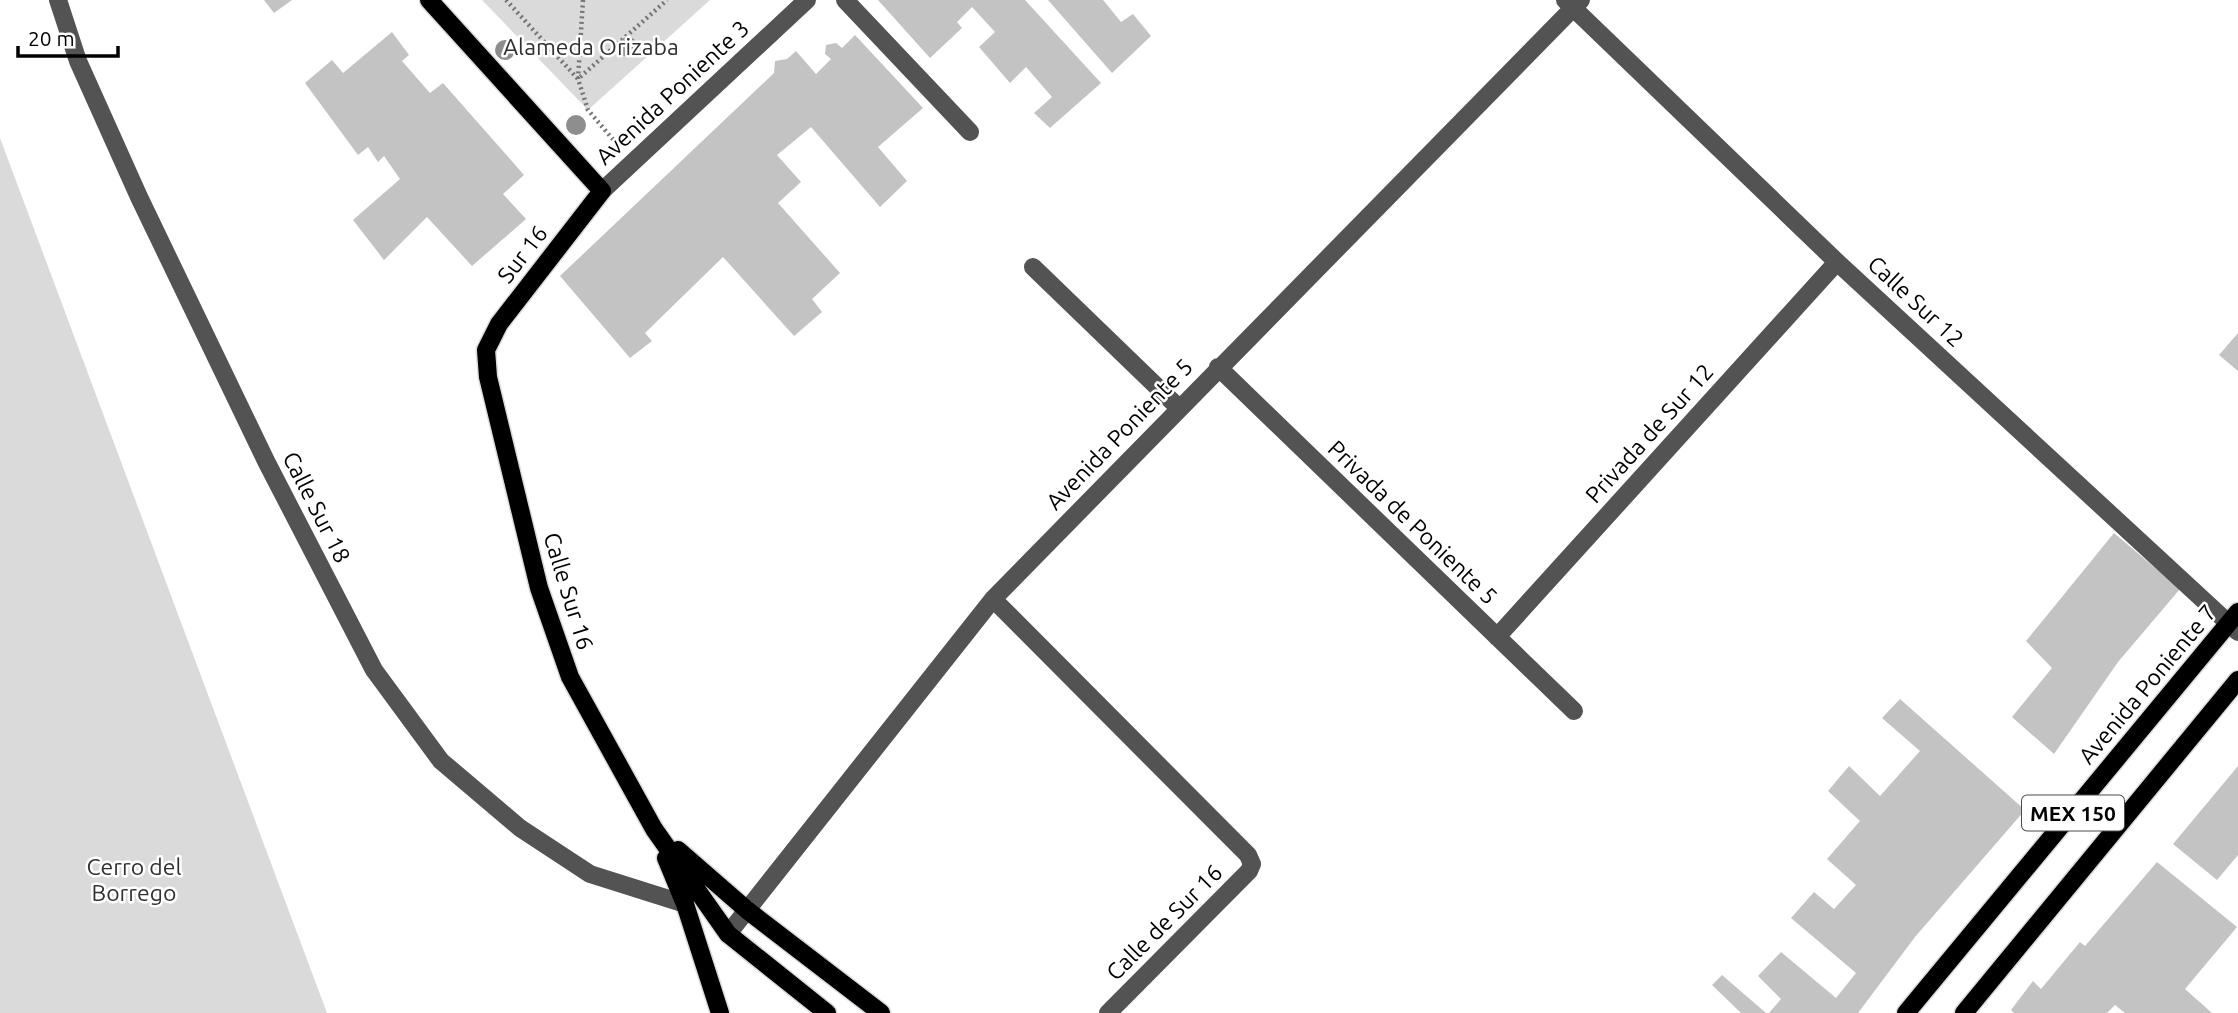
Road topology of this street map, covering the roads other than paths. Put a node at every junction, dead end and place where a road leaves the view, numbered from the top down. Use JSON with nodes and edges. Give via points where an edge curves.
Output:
{"nodes":[{"id":1,"x":58,"y":0,"type":"edge"},
{"id":2,"x":429,"y":0,"type":"edge"},
{"id":3,"x":807,"y":0,"type":"edge"},
{"id":4,"x":845,"y":0,"type":"edge"},
{"id":5,"x":1573,"y":3,"type":"edge"},
{"id":6,"x":971,"y":132,"type":"dead end"},
{"id":7,"x":601,"y":191,"type":"junction"},
{"id":8,"x":1837,"y":262,"type":"junction"},
{"id":9,"x":1033,"y":267,"type":"dead end"},
{"id":10,"x":486,"y":349,"type":"joint"},
{"id":11,"x":1218,"y":367,"type":"junction"},
{"id":12,"x":1180,"y":408,"type":"junction"},
{"id":13,"x":993,"y":599,"type":"junction"},
{"id":14,"x":2235,"y":623,"type":"edge"},
{"id":15,"x":1497,"y":637,"type":"junction"},
{"id":16,"x":2238,"y":680,"type":"edge"},
{"id":17,"x":1574,"y":711,"type":"dead end"},
{"id":18,"x":654,"y":829,"type":"junction"},
{"id":19,"x":685,"y":904,"type":"junction"},
{"id":20,"x":747,"y":910,"type":"junction"},
{"id":21,"x":728,"y":934,"type":"junction"},
{"id":22,"x":720,"y":1013,"type":"edge"},
{"id":23,"x":827,"y":1013,"type":"edge"},
{"id":24,"x":881,"y":1013,"type":"edge"},
{"id":25,"x":1108,"y":1013,"type":"edge"},
{"id":26,"x":1906,"y":1013,"type":"edge"},
{"id":27,"x":1964,"y":1013,"type":"edge"}],
"edges":[{"from":1,"to":19,"type":"street","name":"Calle Sur 18","via":[[78,61],[145,209],[266,461],[374,670],[441,761],[520,828],[590,874]]},
{"from":2,"to":7,"type":"main road"},
{"from":3,"to":7,"type":"street","name":"Avenida Poniente 3"},
{"from":4,"to":6,"type":"street"},
{"from":5,"to":8,"type":"street","name":"Calle Sur 12"},
{"from":5,"to":11,"type":"street","name":"Avenida Poniente 5"},
{"from":7,"to":10,"type":"main road","name":"Sur 16","via":[[499,324]]},
{"from":8,"to":14,"type":"street","name":"Calle Sur 12"},
{"from":8,"to":15,"type":"street","name":"Privada de Sur 12"},
{"from":9,"to":12,"type":"street"},
{"from":10,"to":18,"type":"main road","name":"Calle Sur 16","via":[[488,377],[536,575],[566,664]]},
{"from":11,"to":12,"type":"street","name":"Avenida Poniente 5"},
{"from":11,"to":15,"type":"street","name":"Privada de Poniente 5"},
{"from":12,"to":13,"type":"street","name":"Avenida Poniente 5"},
{"from":13,"to":20,"type":"street","name":"Avenida Poniente 5"},
{"from":13,"to":25,"type":"street","name":"Calle de Sur 16","via":[[1252,864]]},
{"from":14,"to":26,"type":"main road","name":"Avenida Poniente 7","number":"MEX 150"},
{"from":15,"to":17,"type":"street","name":"Privada de Poniente 5"},
{"from":16,"to":27,"type":"main road","number":"MEX 150"},
{"from":18,"to":19,"type":"main road"},
{"from":18,"to":20,"type":"main road","name":"Calle Sur 16"},
{"from":18,"to":21,"type":"main road","name":"Calle Sur 16"},
{"from":19,"to":22,"type":"main road"},
{"from":20,"to":21,"type":"street","name":"Avenida Poniente 5"},
{"from":20,"to":24,"type":"main road","name":"Calle Sur 16"},
{"from":21,"to":23,"type":"main road","name":"Calle Sur 16"}]}
